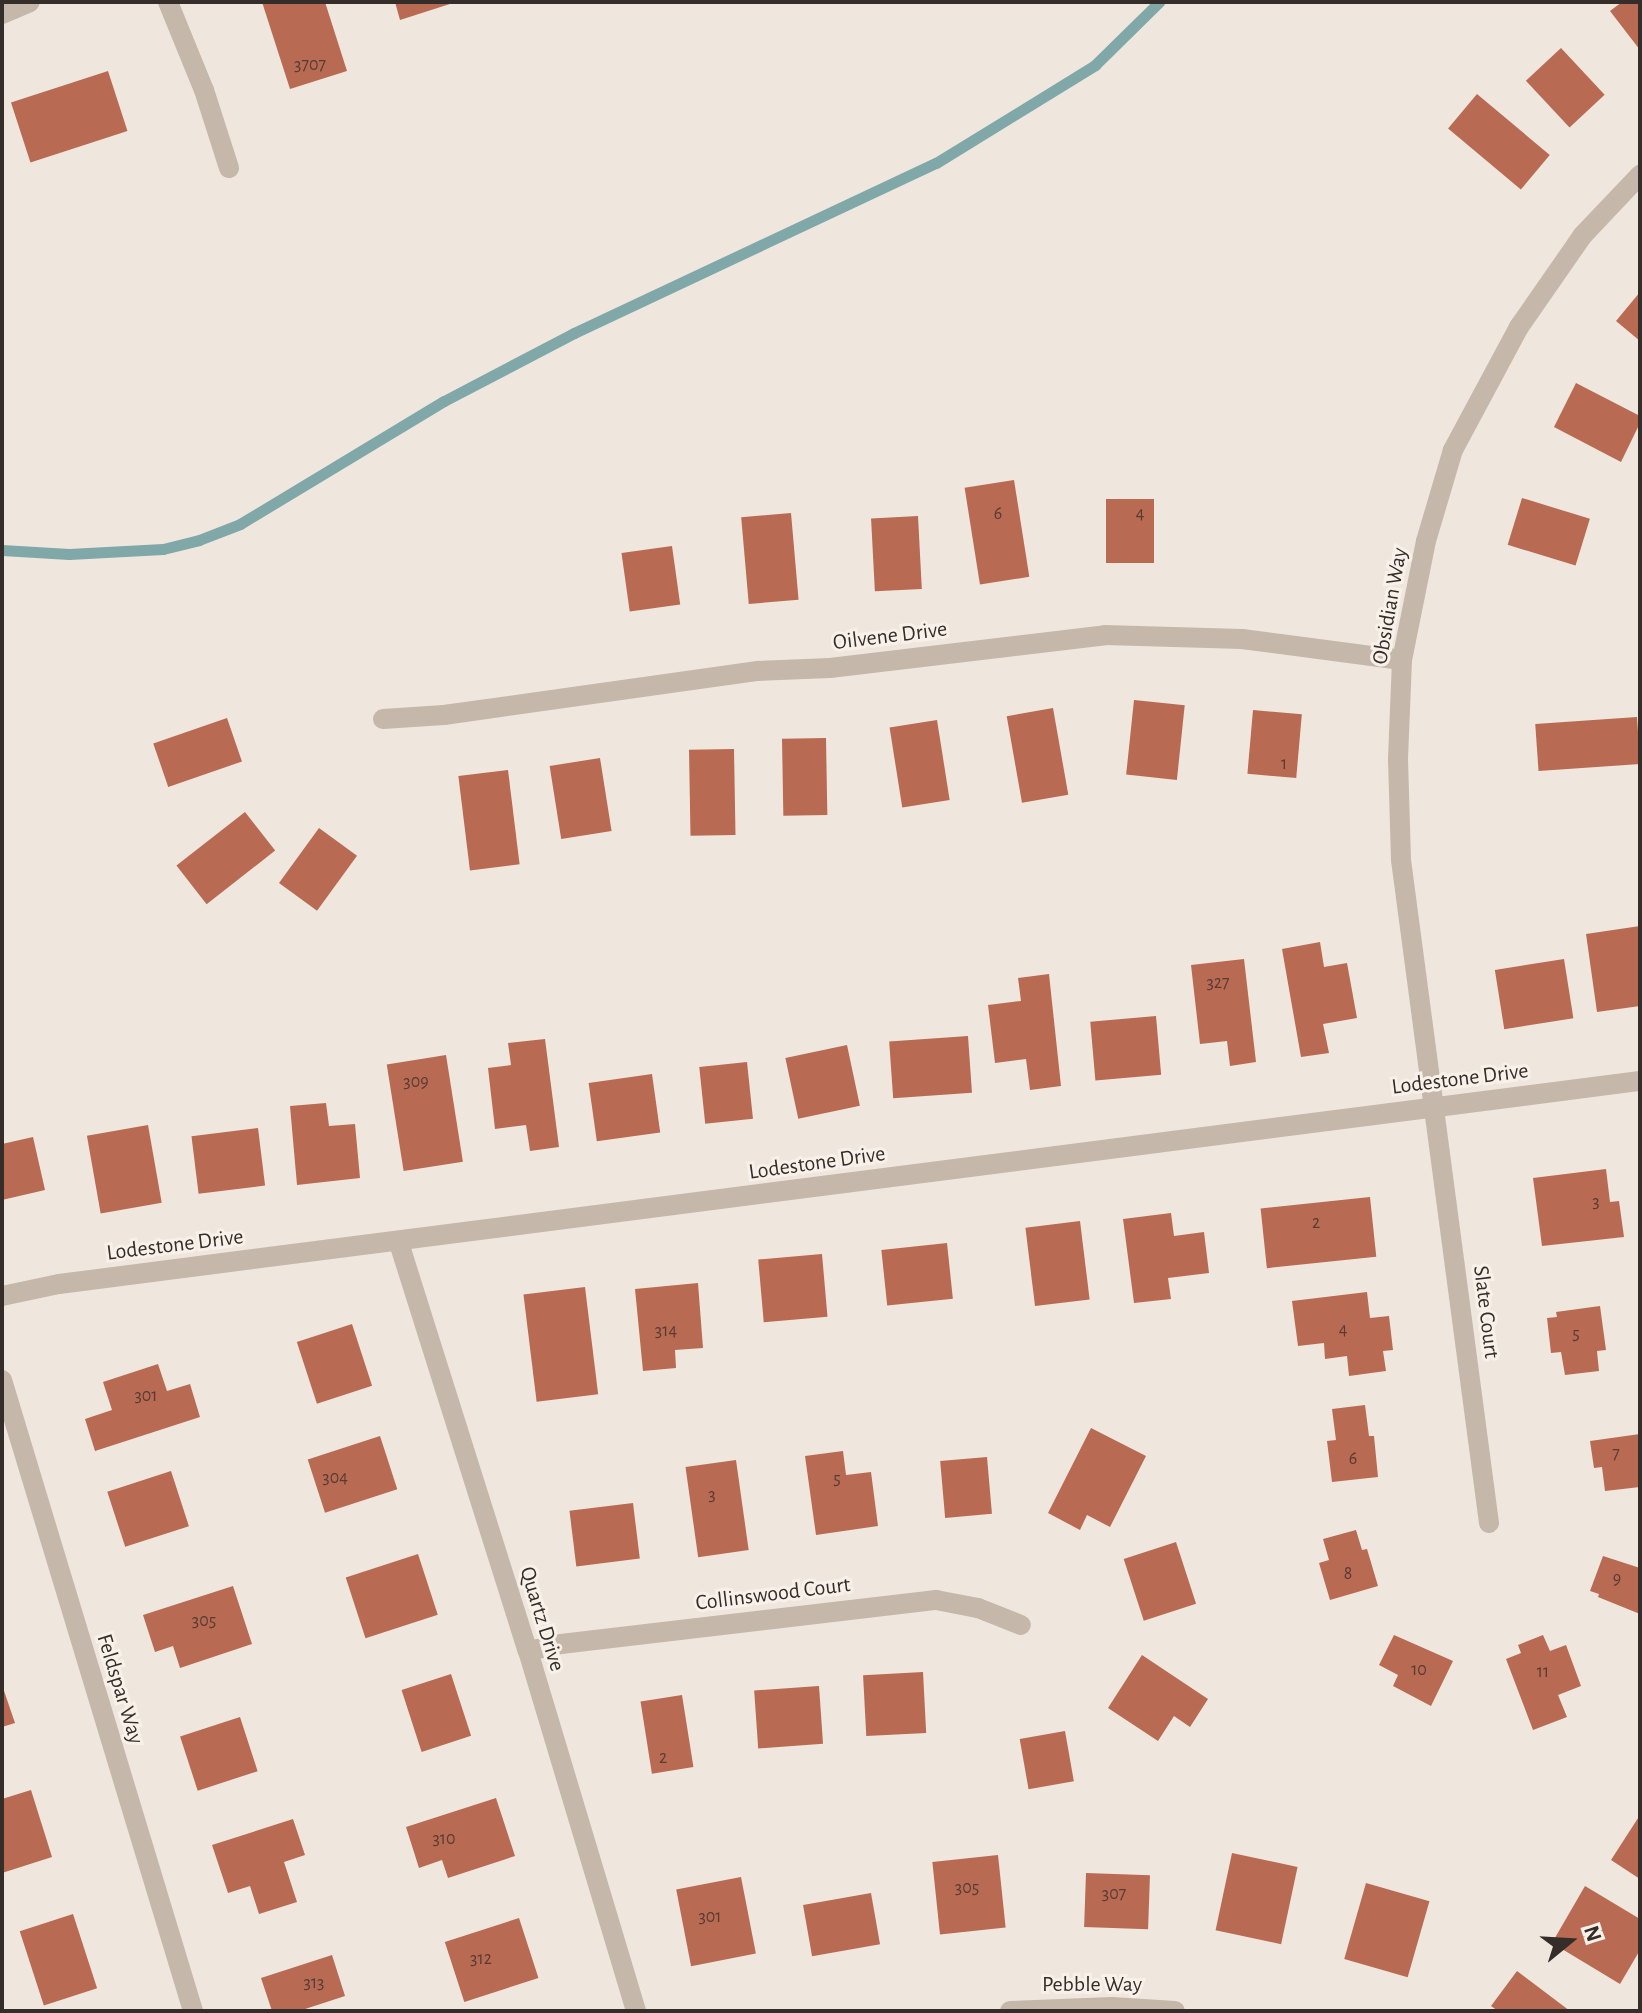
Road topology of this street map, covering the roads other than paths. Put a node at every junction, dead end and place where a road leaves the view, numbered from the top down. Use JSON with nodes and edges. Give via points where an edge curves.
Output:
{"nodes":[{"id":1,"x":30,"y":2,"type":"edge"},
{"id":2,"x":168,"y":2,"type":"edge"},
{"id":3,"x":2,"y":14,"type":"edge"},
{"id":4,"x":229,"y":168,"type":"dead end"},
{"id":5,"x":1640,"y":175,"type":"edge"},
{"id":6,"x":1402,"y":660,"type":"junction"},
{"id":7,"x":383,"y":719,"type":"dead end"},
{"id":8,"x":1640,"y":1081,"type":"edge"},
{"id":9,"x":1434,"y":1106,"type":"junction"},
{"id":10,"x":399,"y":1243,"type":"junction"},
{"id":11,"x":2,"y":1296,"type":"edge"},
{"id":12,"x":2,"y":1380,"type":"edge"},
{"id":13,"x":1489,"y":1523,"type":"dead end"},
{"id":14,"x":1021,"y":1625,"type":"dead end"},
{"id":15,"x":528,"y":1651,"type":"junction"},
{"id":16,"x":193,"y":2011,"type":"edge"},
{"id":17,"x":636,"y":2011,"type":"edge"},
{"id":18,"x":1010,"y":2011,"type":"edge"},
{"id":19,"x":1175,"y":2011,"type":"edge"}],
"edges":[{"from":1,"to":3,"type":"street"},
{"from":2,"to":4,"type":"street"},
{"from":5,"to":6,"type":"street","name":"Obsidian Way","via":[[1583,235],[1519,327],[1453,450],[1426,541]]},
{"from":6,"to":7,"type":"street","name":"Oilvene Drive","via":[[1242,639],[1105,635],[830,668],[758,671]]},
{"from":6,"to":9,"type":"street","name":"Obsidian Way","via":[[1401,860]]},
{"from":8,"to":9,"type":"street","name":"Lodestone Drive"},
{"from":9,"to":10,"type":"street","name":"Lodestone Drive"},
{"from":9,"to":13,"type":"street","name":"Slate Court"},
{"from":10,"to":11,"type":"street","name":"Lodestone Drive","via":[[59,1284]]},
{"from":10,"to":15,"type":"street","name":"Quartz Drive"},
{"from":12,"to":16,"type":"street","name":"Feldspar Way"},
{"from":14,"to":15,"type":"street","name":"Collinswood Court","via":[[978,1608],[936,1600]]},
{"from":15,"to":17,"type":"street","name":"Quartz Drive"},
{"from":18,"to":19,"type":"street","name":"Pebble Way"}]}
